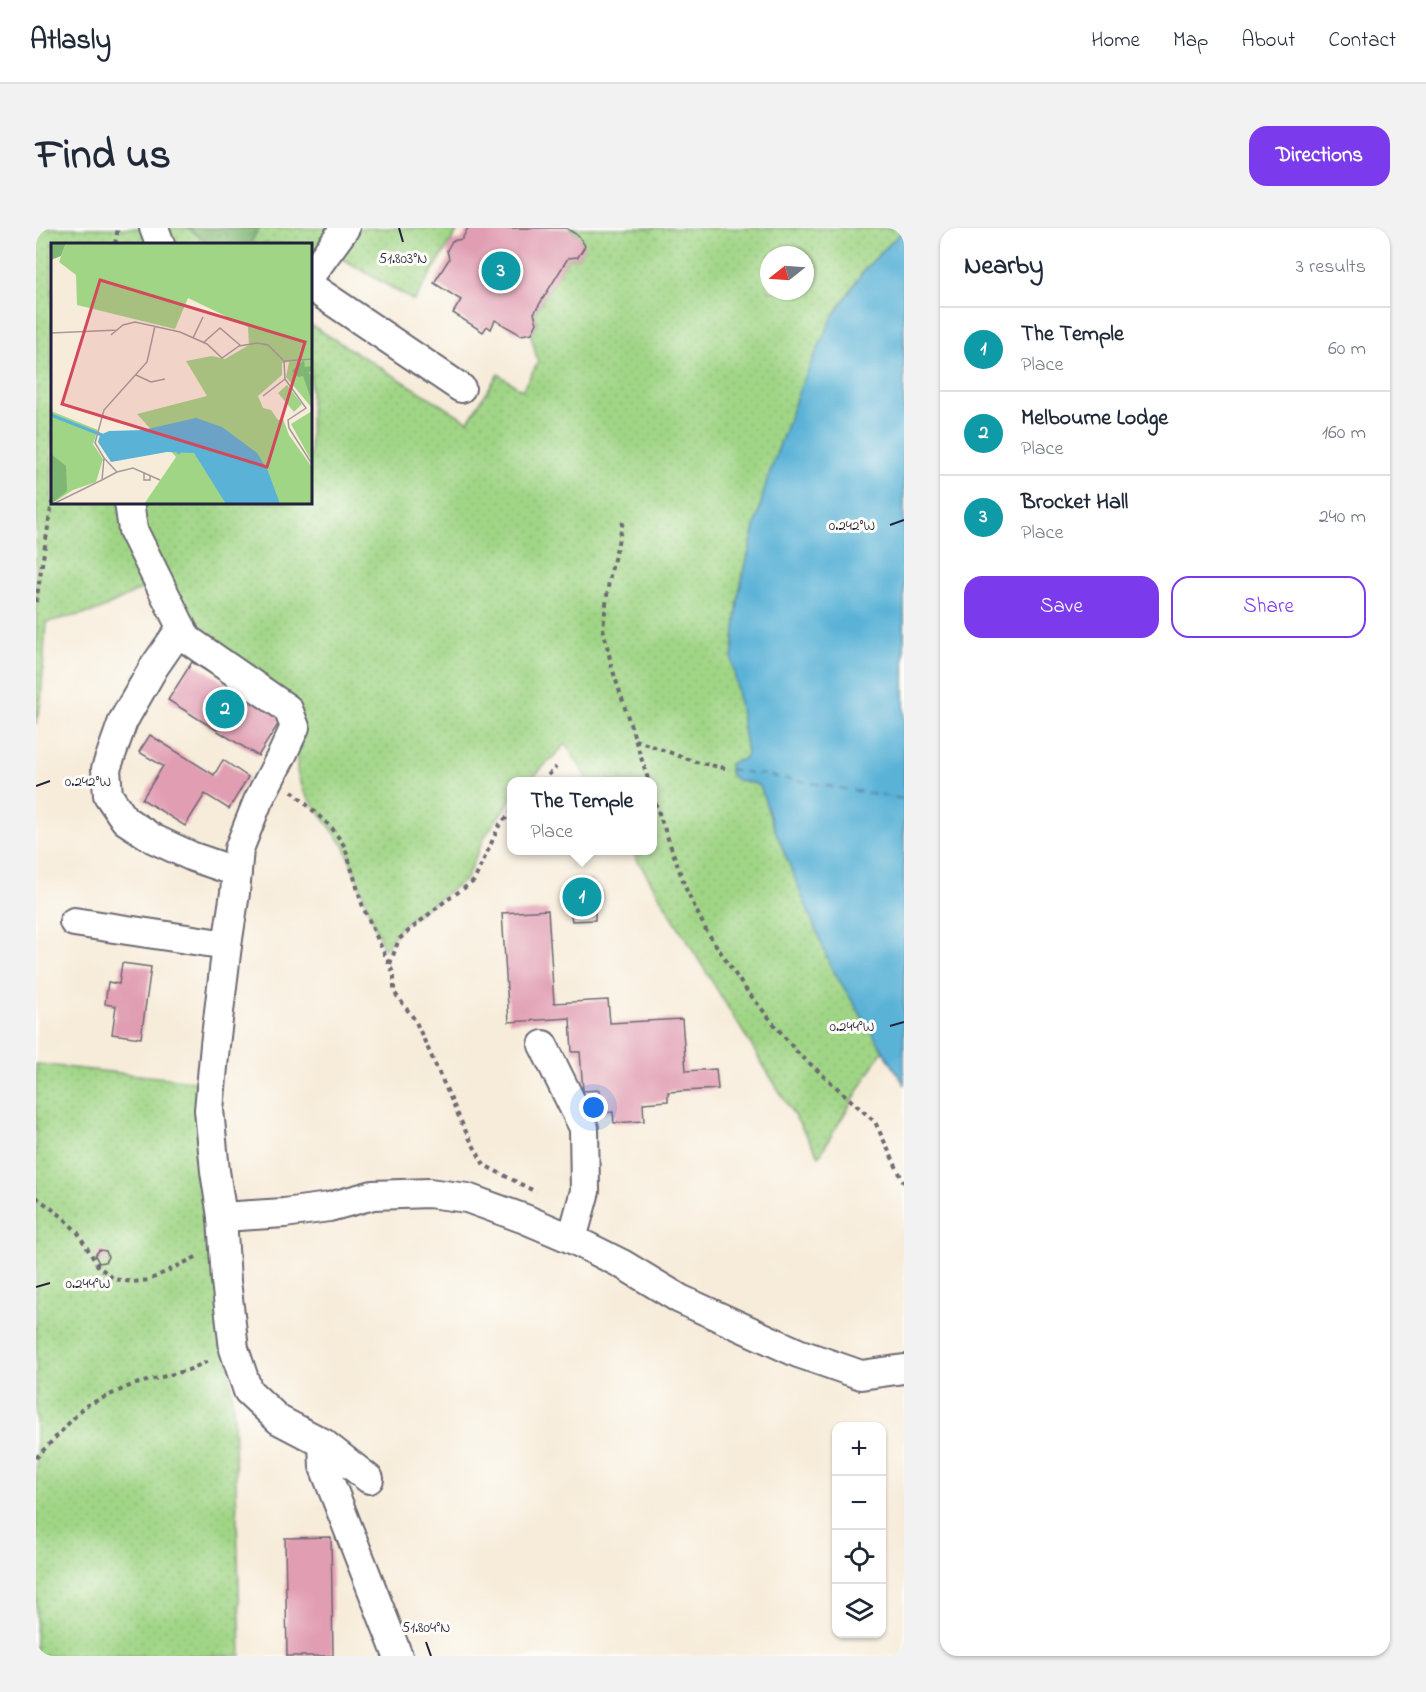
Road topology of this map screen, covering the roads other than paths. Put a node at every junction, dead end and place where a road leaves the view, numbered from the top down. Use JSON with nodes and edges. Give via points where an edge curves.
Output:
{"nodes":[{"id":1,"x":154,"y":228,"type":"edge"},
{"id":2,"x":345,"y":228,"type":"edge"},
{"id":3,"x":160,"y":243,"type":"edge"},
{"id":4,"x":312,"y":273,"type":"edge"},
{"id":5,"x":312,"y":287,"type":"edge"},
{"id":6,"x":461,"y":388,"type":"dead end"},
{"id":7,"x":129,"y":504,"type":"edge"},
{"id":8,"x":181,"y":628,"type":"junction"},
{"id":9,"x":237,"y":872,"type":"junction"},
{"id":10,"x":74,"y":922,"type":"dead end"},
{"id":11,"x":227,"y":945,"type":"junction"},
{"id":12,"x":543,"y":1045,"type":"dead end"},
{"id":13,"x":222,"y":1231,"type":"junction"},
{"id":14,"x":572,"y":1239,"type":"junction"},
{"id":15,"x":904,"y":1369,"type":"edge"},
{"id":16,"x":323,"y":1443,"type":"junction"},
{"id":17,"x":369,"y":1479,"type":"dead end"},
{"id":18,"x":398,"y":1656,"type":"edge"}],
"edges":[{"from":1,"to":3,"type":"lane"},
{"from":2,"to":4,"type":"lane"},
{"from":5,"to":6,"type":"lane"},
{"from":7,"to":8,"type":"lane","via":[[133,530]]},
{"from":8,"to":9,"type":"lane","via":[[187,639],[288,709],[295,727],[258,801],[239,849]]},
{"from":8,"to":9,"type":"lane","via":[[123,721],[106,769],[108,795],[125,820],[154,840]]},
{"from":9,"to":11,"type":"lane"},
{"from":10,"to":11,"type":"lane"},
{"from":11,"to":13,"type":"lane","via":[[209,1110]]},
{"from":12,"to":14,"type":"lane","via":[[584,1128],[585,1191]]},
{"from":13,"to":14,"type":"lane","via":[[373,1195],[429,1193],[467,1198]]},
{"from":13,"to":16,"type":"lane","via":[[234,1349],[248,1390],[279,1420]]},
{"from":14,"to":15,"type":"lane","via":[[680,1299],[798,1353],[861,1376]]},
{"from":16,"to":17,"type":"lane"},
{"from":16,"to":18,"type":"lane","via":[[324,1467]]}]}
